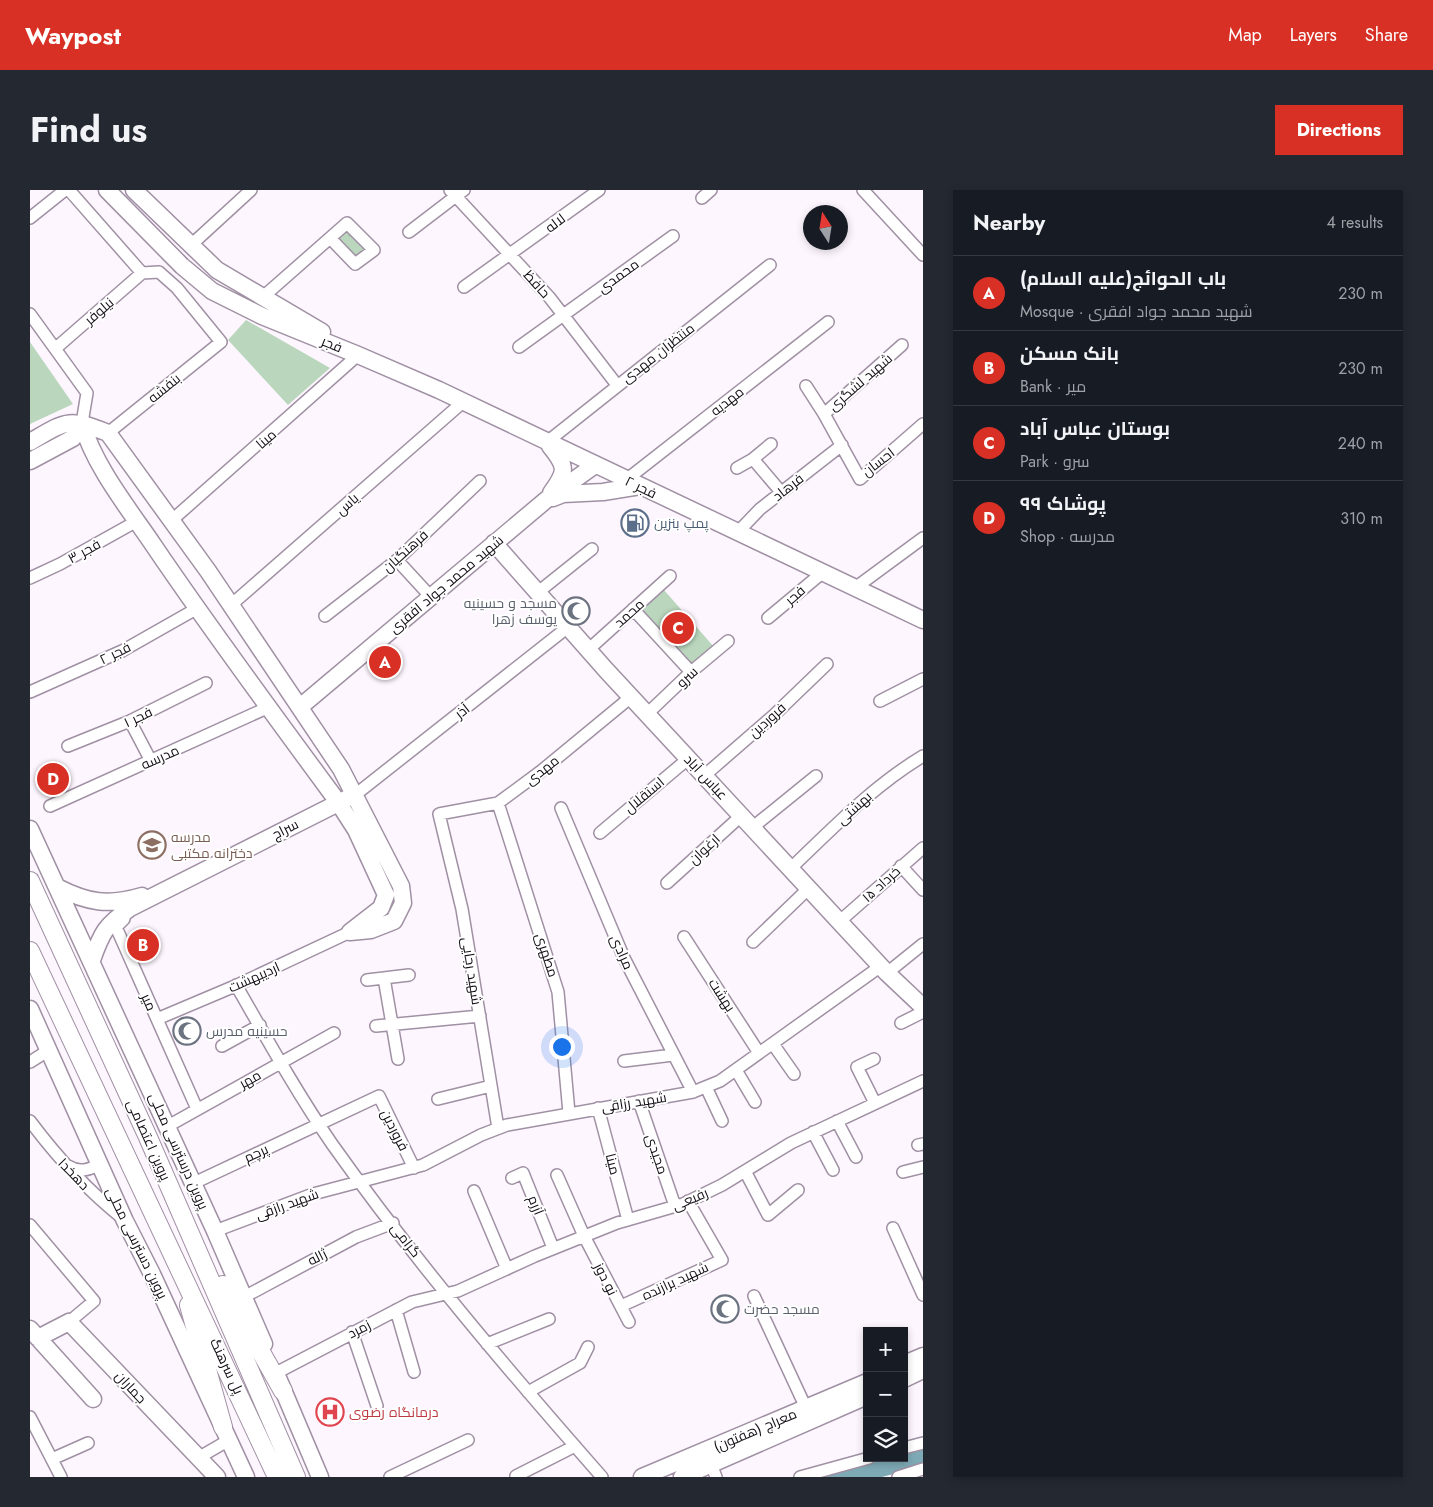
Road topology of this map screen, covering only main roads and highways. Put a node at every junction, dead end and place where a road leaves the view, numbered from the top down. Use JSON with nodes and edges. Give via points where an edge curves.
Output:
{"nodes":[{"id":1,"x":30,"y":881,"type":"edge"},
{"id":2,"x":30,"y":951,"type":"edge"},
{"id":3,"x":179,"y":1208,"type":"junction"},
{"id":4,"x":175,"y":1256,"type":"junction"},
{"id":5,"x":283,"y":1391,"type":"road end"},
{"id":6,"x":263,"y":1401,"type":"joint"},
{"id":7,"x":226,"y":1433,"type":"road end"},
{"id":8,"x":277,"y":1477,"type":"edge"},
{"id":9,"x":296,"y":1477,"type":"edge"}],
"edges":[{"from":1,"to":3,"type":"main road","name":"پروین اعتصامی"},
{"from":2,"to":4,"type":"main road","name":"پروین اعتصامی"},
{"from":3,"to":5,"type":"main road"},
{"from":3,"to":6,"type":"main road","name":"پروین اعتصامی"},
{"from":4,"to":7,"type":"main road"},
{"from":4,"to":8,"type":"main road","name":"پل سرهنگ"},
{"from":6,"to":9,"type":"main road","name":"پل سرهنگ"}]}
